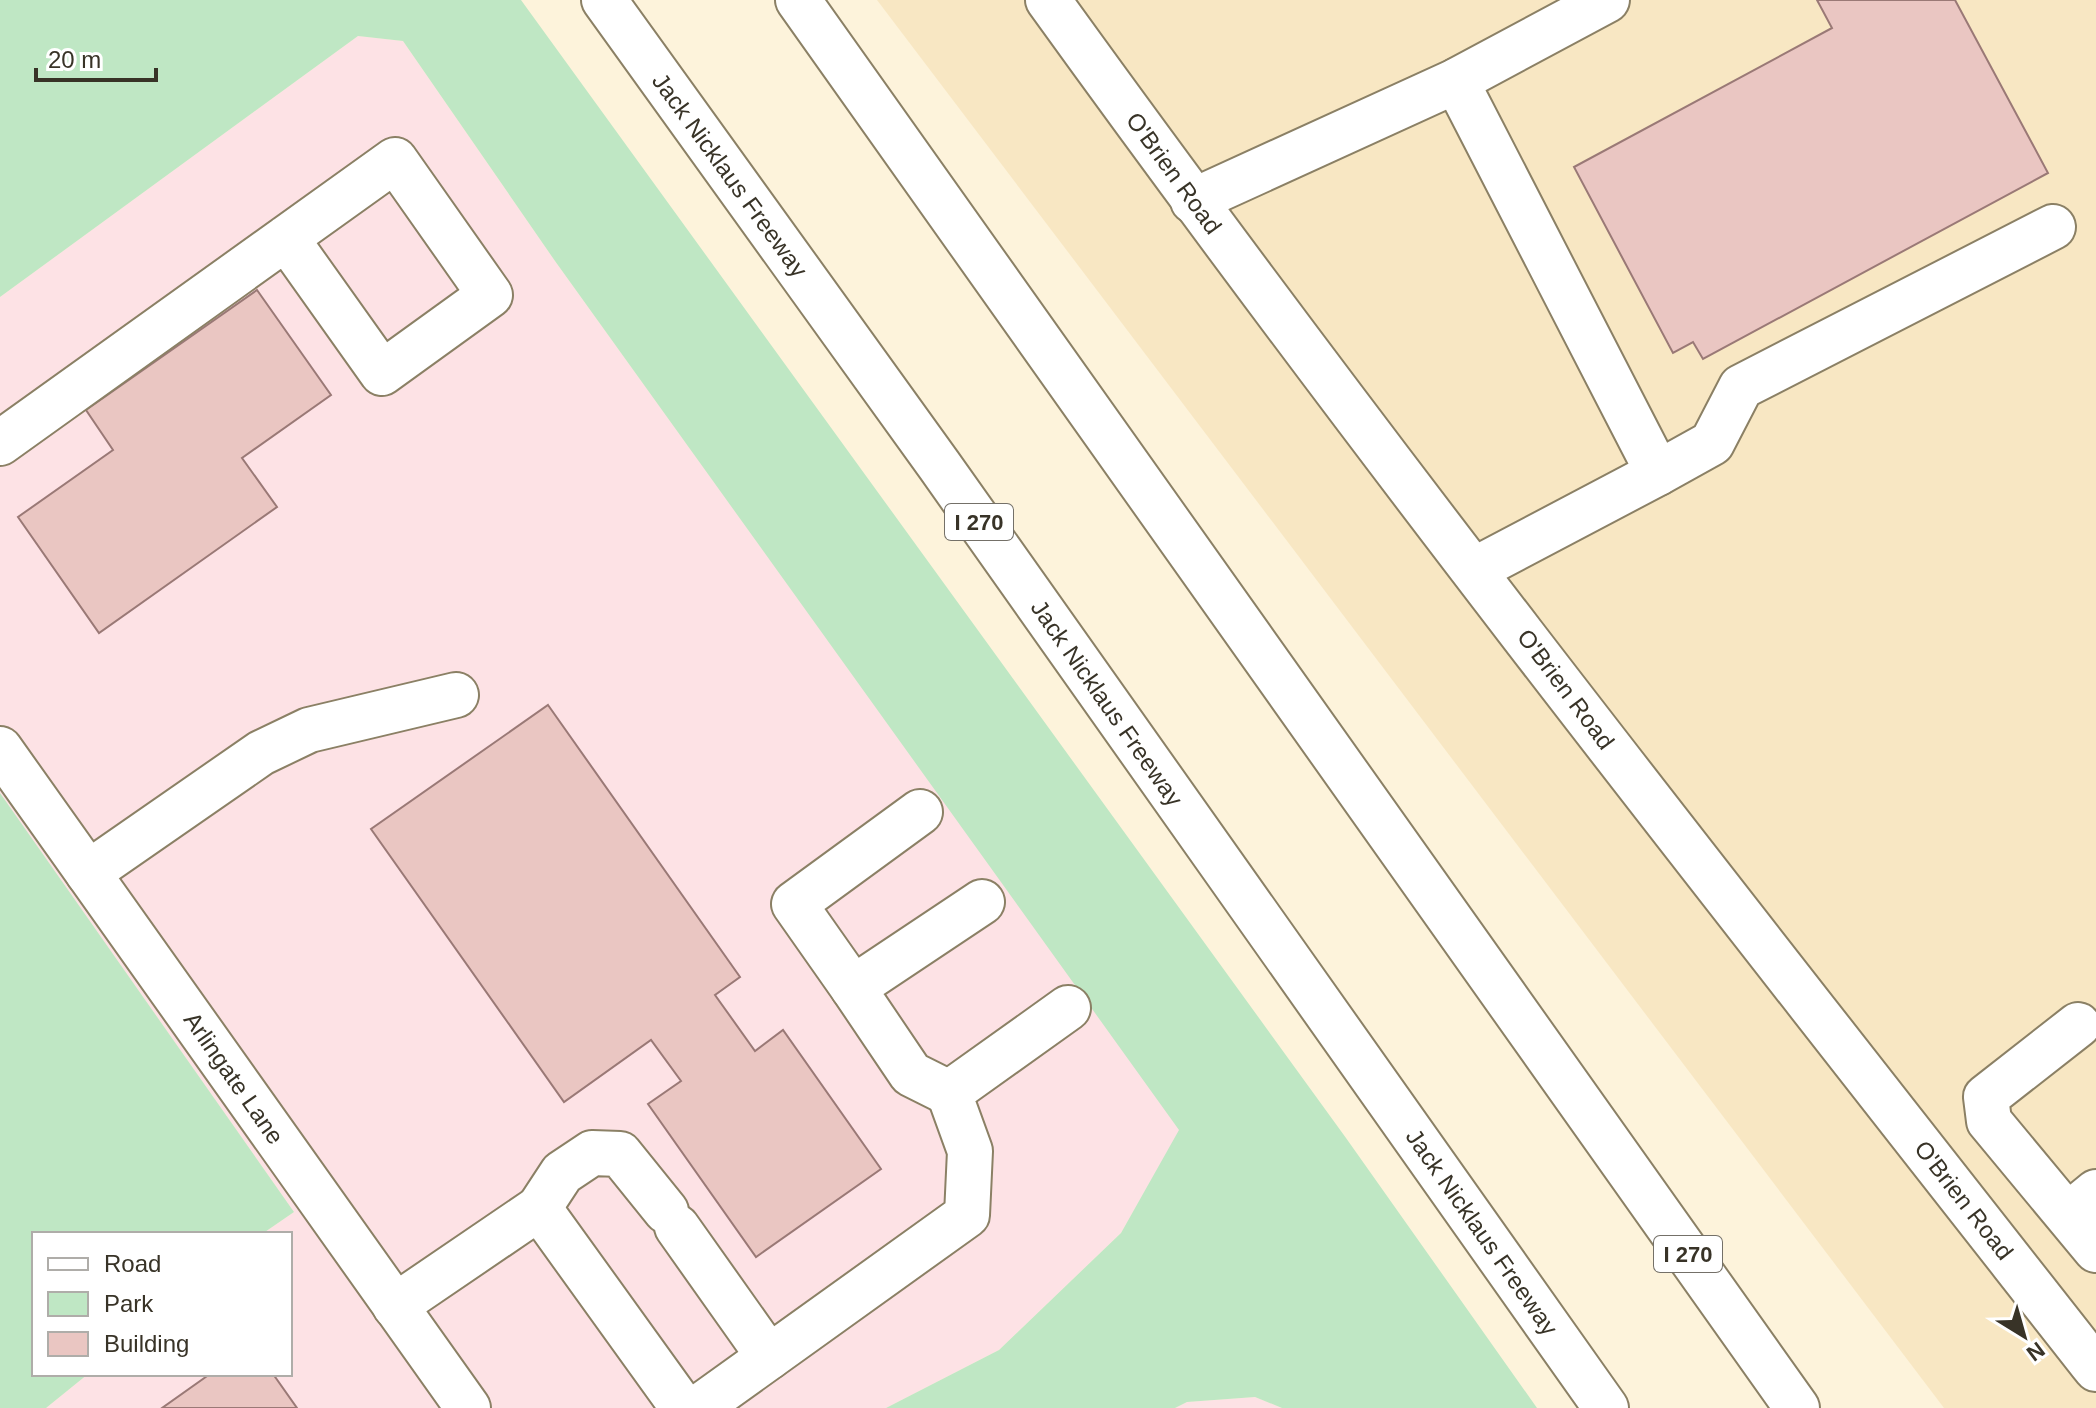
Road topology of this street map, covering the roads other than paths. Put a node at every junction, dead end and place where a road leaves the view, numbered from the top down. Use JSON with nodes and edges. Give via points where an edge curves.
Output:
{"nodes":[{"id":1,"x":604,"y":0,"type":"edge"},
{"id":2,"x":798,"y":0,"type":"edge"},
{"id":3,"x":1048,"y":0,"type":"edge"},
{"id":4,"x":1607,"y":0,"type":"edge"},
{"id":5,"x":1456,"y":81,"type":"junction"},
{"id":6,"x":1193,"y":201,"type":"junction"},
{"id":7,"x":2053,"y":227,"type":"dead end"},
{"id":8,"x":286,"y":238,"type":"junction"},
{"id":9,"x":0,"y":443,"type":"edge"},
{"id":10,"x":1658,"y":473,"type":"junction"},
{"id":11,"x":1474,"y":570,"type":"junction"},
{"id":12,"x":456,"y":695,"type":"dead end"},
{"id":13,"x":0,"y":749,"type":"edge"},
{"id":14,"x":920,"y":812,"type":"dead end"},
{"id":15,"x":88,"y":873,"type":"junction"},
{"id":16,"x":982,"y":902,"type":"dead end"},
{"id":17,"x":853,"y":988,"type":"junction"},
{"id":18,"x":1068,"y":1008,"type":"dead end"},
{"id":19,"x":2078,"y":1025,"type":"dead end"},
{"id":20,"x":949,"y":1093,"type":"junction"},
{"id":21,"x":2082,"y":1204,"type":"edge"},
{"id":22,"x":539,"y":1208,"type":"junction"},
{"id":23,"x":2096,"y":1250,"type":"edge"},
{"id":24,"x":395,"y":1306,"type":"junction"},
{"id":25,"x":769,"y":1357,"type":"junction"},
{"id":26,"x":2096,"y":1369,"type":"edge"},
{"id":27,"x":468,"y":1408,"type":"edge"},
{"id":28,"x":683,"y":1408,"type":"edge"},
{"id":29,"x":698,"y":1408,"type":"edge"},
{"id":30,"x":1606,"y":1408,"type":"edge"},
{"id":31,"x":1797,"y":1408,"type":"edge"}],
"edges":[{"from":1,"to":30,"type":"main road","name":"Jack Nicklaus Freeway","number":"I 270"},
{"from":2,"to":31,"type":"main road","number":"I 270"},
{"from":3,"to":6,"type":"main road","name":"O'Brien Road"},
{"from":4,"to":5,"type":"main road"},
{"from":5,"to":6,"type":"main road"},
{"from":5,"to":10,"type":"main road"},
{"from":6,"to":11,"type":"main road","name":"O'Brien Road"},
{"from":7,"to":10,"type":"main road","via":[[1741,387],[1712,443]]},
{"from":8,"to":8,"type":"main road","via":[[395,160],[490,295],[382,373]]},
{"from":8,"to":9,"type":"main road"},
{"from":10,"to":11,"type":"main road"},
{"from":11,"to":26,"type":"main road","name":"O'Brien Road"},
{"from":12,"to":15,"type":"main road","via":[[309,730],[261,753]]},
{"from":13,"to":15,"type":"main road","name":"Arlingate Lane"},
{"from":14,"to":17,"type":"main road","via":[[794,904]]},
{"from":15,"to":24,"type":"main road","name":"Arlingate Lane"},
{"from":16,"to":17,"type":"main road"},
{"from":17,"to":20,"type":"main road","via":[[911,1074]]},
{"from":18,"to":20,"type":"main road"},
{"from":19,"to":21,"type":"main road","via":[[1986,1097],[1989,1121]]},
{"from":20,"to":25,"type":"main road","via":[[970,1151],[967,1215]]},
{"from":21,"to":23,"type":"main road"},
{"from":22,"to":24,"type":"main road"},
{"from":22,"to":25,"type":"main road","via":[[562,1173],[592,1153],[620,1154]]},
{"from":22,"to":28,"type":"main road"},
{"from":24,"to":27,"type":"main road","name":"Arlingate Lane"},
{"from":25,"to":29,"type":"main road"}]}
